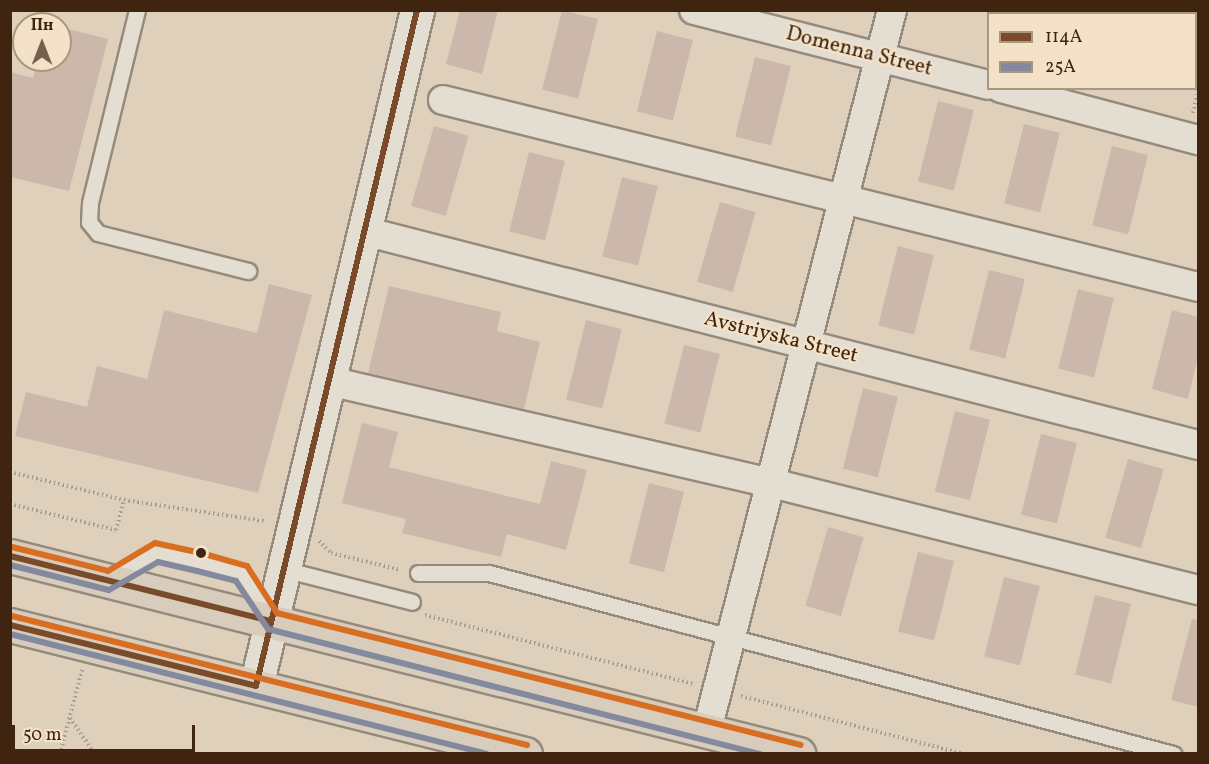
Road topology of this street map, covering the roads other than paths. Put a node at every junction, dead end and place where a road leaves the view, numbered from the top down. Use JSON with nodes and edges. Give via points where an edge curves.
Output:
{"nodes":[{"id":1,"x":137,"y":10,"type":"edge"},
{"id":2,"x":417,"y":10,"type":"edge"},
{"id":3,"x":694,"y":10,"type":"edge"},
{"id":4,"x":892,"y":10,"type":"edge"},
{"id":5,"x":881,"y":57,"type":"junction"},
{"id":6,"x":987,"y":85,"type":"edge"},
{"id":7,"x":1009,"y":90,"type":"edge"},
{"id":8,"x":443,"y":100,"type":"dead end"},
{"id":9,"x":1198,"y":140,"type":"edge"},
{"id":10,"x":844,"y":199,"type":"junction"},
{"id":11,"x":364,"y":231,"type":"junction"},
{"id":12,"x":248,"y":270,"type":"dead end"},
{"id":13,"x":1198,"y":287,"type":"edge"},
{"id":14,"x":807,"y":344,"type":"junction"},
{"id":15,"x":329,"y":381,"type":"junction"},
{"id":16,"x":1198,"y":445,"type":"edge"},
{"id":17,"x":772,"y":483,"type":"junction"},
{"id":18,"x":10,"y":556,"type":"edge"},
{"id":19,"x":283,"y":569,"type":"junction"},
{"id":20,"x":418,"y":573,"type":"road end"},
{"id":21,"x":1198,"y":590,"type":"edge"},
{"id":22,"x":411,"y":602,"type":"dead end"},
{"id":23,"x":271,"y":621,"type":"junction"},
{"id":24,"x":10,"y":624,"type":"edge"},
{"id":25,"x":732,"y":639,"type":"junction"},
{"id":26,"x":256,"y":686,"type":"junction"},
{"id":27,"x":707,"y":730,"type":"junction"},
{"id":28,"x":525,"y":753,"type":"edge"},
{"id":29,"x":799,"y":753,"type":"edge"},
{"id":30,"x":1173,"y":753,"type":"edge"}],
"edges":[{"from":1,"to":12,"type":"lane","via":[[90,203],[89,222],[98,233]]},
{"from":2,"to":11,"type":"street"},
{"from":3,"to":5,"type":"street","name":"Domenna Street"},
{"from":4,"to":5,"type":"street"},
{"from":5,"to":6,"type":"street","name":"Domenna Street"},
{"from":5,"to":10,"type":"street"},
{"from":7,"to":9,"type":"street"},
{"from":8,"to":10,"type":"street"},
{"from":10,"to":13,"type":"street"},
{"from":10,"to":14,"type":"street"},
{"from":11,"to":14,"type":"street","name":"Avstriyska Street"},
{"from":11,"to":15,"type":"street"},
{"from":14,"to":16,"type":"street","name":"Avstriyska Street"},
{"from":14,"to":17,"type":"street"},
{"from":15,"to":17,"type":"street"},
{"from":15,"to":19,"type":"street"},
{"from":17,"to":21,"type":"street"},
{"from":17,"to":25,"type":"street"},
{"from":18,"to":23,"type":"main road"},
{"from":19,"to":22,"type":"lane"},
{"from":19,"to":23,"type":"street"},
{"from":20,"to":25,"type":"lane","via":[[489,573]]},
{"from":23,"to":26,"type":"street"},
{"from":23,"to":27,"type":"main road"},
{"from":24,"to":26,"type":"main road"},
{"from":25,"to":27,"type":"street"},
{"from":25,"to":30,"type":"lane"},
{"from":26,"to":28,"type":"main road"},
{"from":27,"to":29,"type":"main road"}]}
